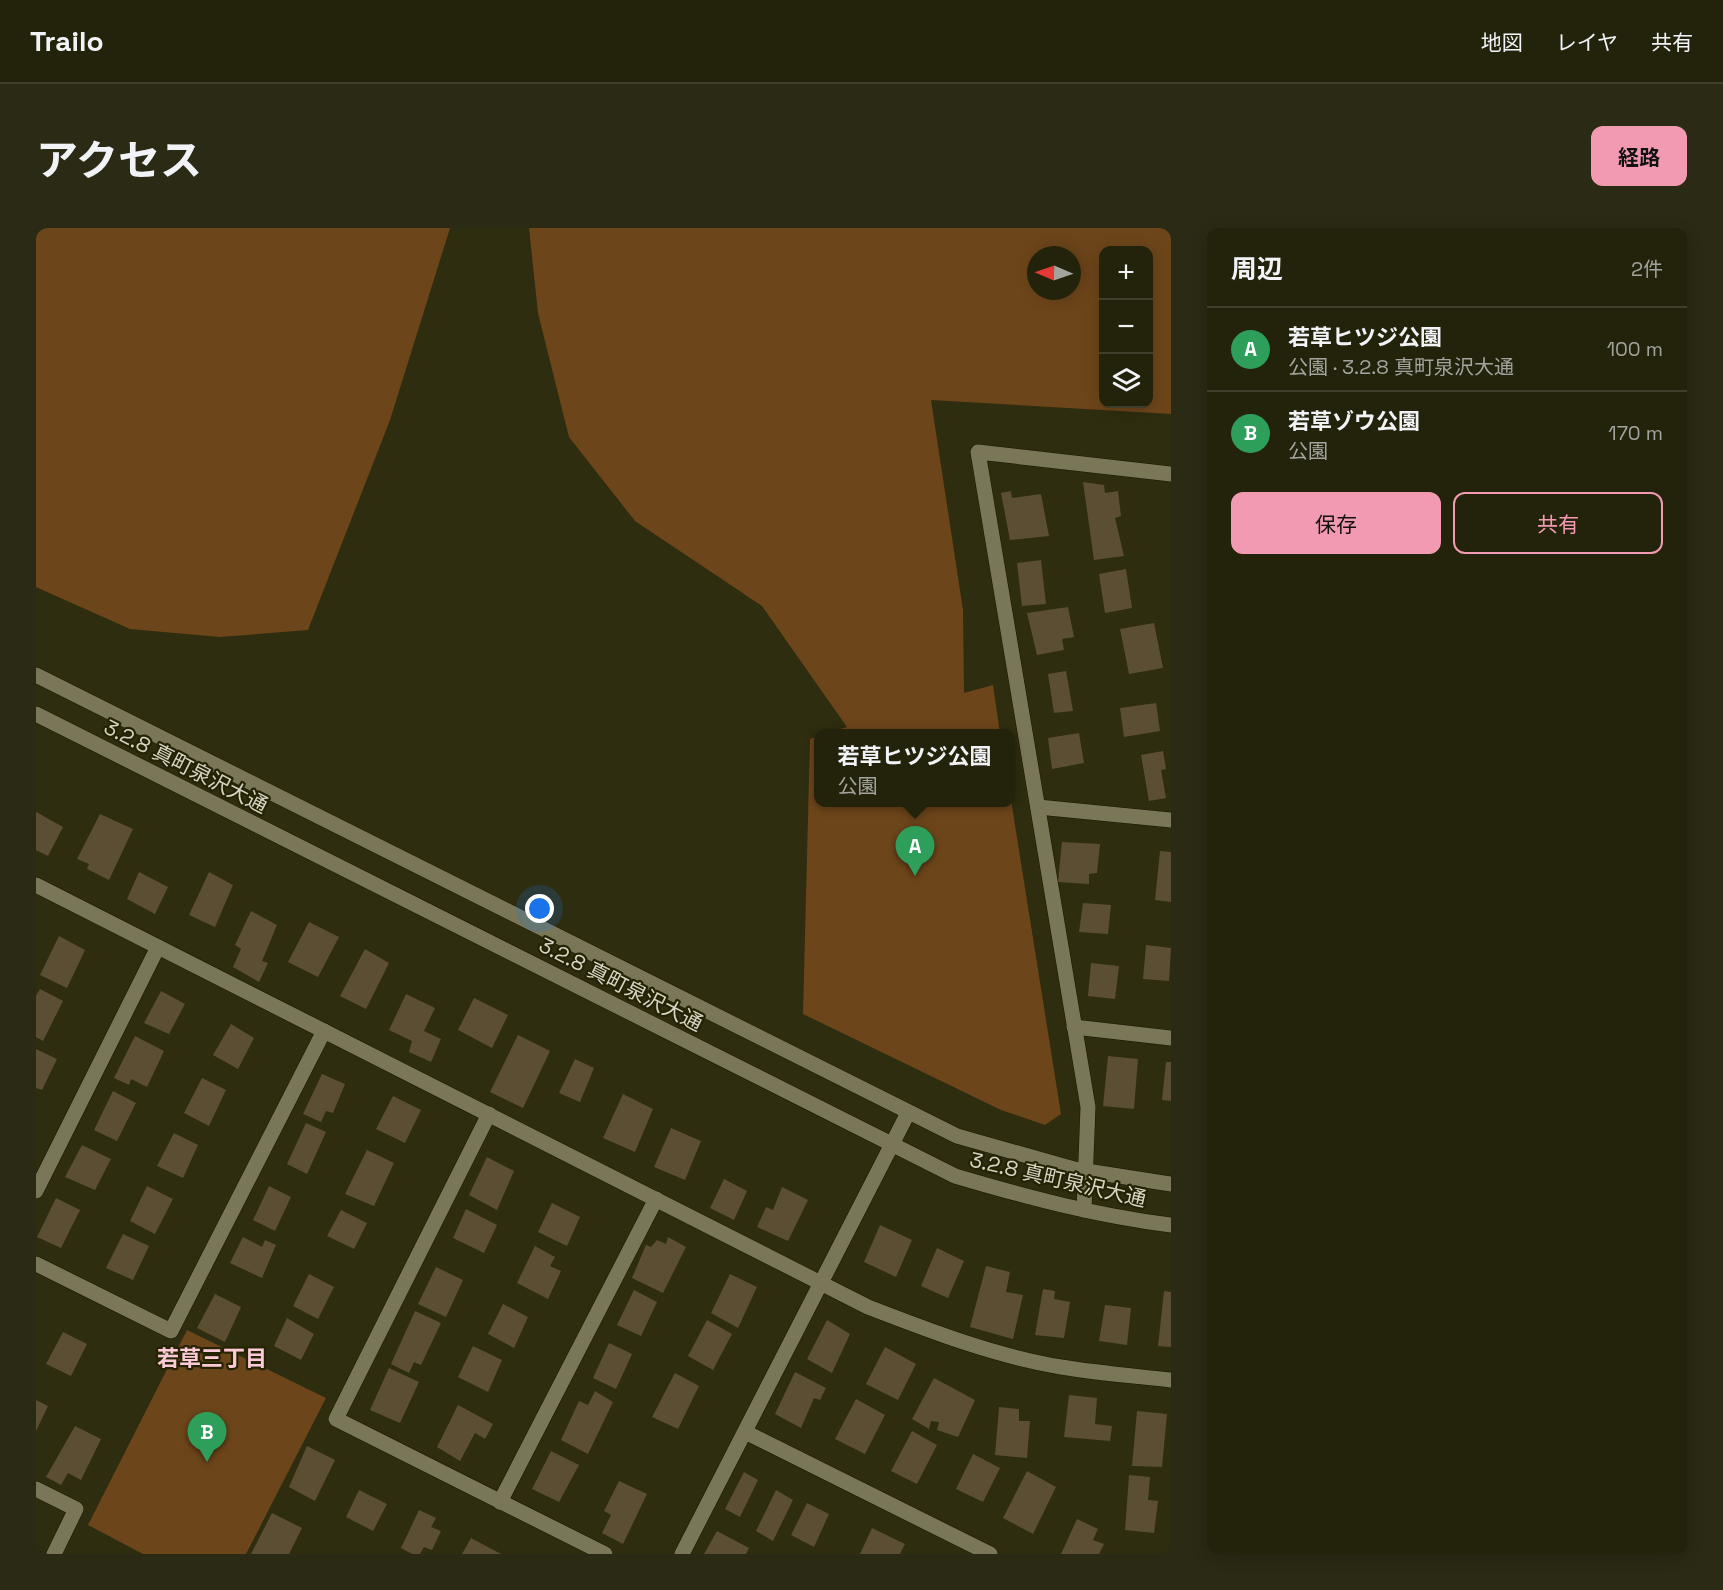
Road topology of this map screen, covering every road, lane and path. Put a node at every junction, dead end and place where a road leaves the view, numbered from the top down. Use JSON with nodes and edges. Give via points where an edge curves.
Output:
{"nodes":[{"id":1,"x":1171,"y":474,"type":"edge"},
{"id":2,"x":36,"y":675,"type":"edge"},
{"id":3,"x":36,"y":714,"type":"edge"},
{"id":4,"x":1038,"y":807,"type":"junction"},
{"id":5,"x":1171,"y":820,"type":"edge"},
{"id":6,"x":36,"y":885,"type":"edge"},
{"id":7,"x":158,"y":947,"type":"junction"},
{"id":8,"x":1074,"y":1027,"type":"junction"},
{"id":9,"x":324,"y":1031,"type":"junction"},
{"id":10,"x":1171,"y":1038,"type":"edge"},
{"id":11,"x":908,"y":1113,"type":"junction"},
{"id":12,"x":489,"y":1114,"type":"junction"},
{"id":13,"x":891,"y":1145,"type":"junction"},
{"id":14,"x":1086,"y":1171,"type":"junction"},
{"id":15,"x":1171,"y":1184,"type":"edge"},
{"id":16,"x":36,"y":1191,"type":"edge"},
{"id":17,"x":656,"y":1199,"type":"junction"},
{"id":18,"x":1084,"y":1210,"type":"junction"},
{"id":19,"x":1171,"y":1225,"type":"edge"},
{"id":20,"x":36,"y":1264,"type":"edge"},
{"id":21,"x":821,"y":1284,"type":"junction"},
{"id":22,"x":1171,"y":1380,"type":"edge"},
{"id":23,"x":745,"y":1432,"type":"junction"},
{"id":24,"x":36,"y":1489,"type":"edge"},
{"id":25,"x":500,"y":1502,"type":"junction"},
{"id":26,"x":54,"y":1554,"type":"edge"},
{"id":27,"x":605,"y":1554,"type":"edge"},
{"id":28,"x":681,"y":1554,"type":"edge"},
{"id":29,"x":990,"y":1554,"type":"edge"}],
"edges":[{"from":1,"to":4,"type":"street","via":[[978,452]]},
{"from":2,"to":11,"type":"street","name":"3.2.8 真町泉沢大通"},
{"from":3,"to":13,"type":"street","name":"3.2.8 真町泉沢大通"},
{"from":4,"to":5,"type":"street"},
{"from":4,"to":8,"type":"street"},
{"from":6,"to":7,"type":"street"},
{"from":7,"to":9,"type":"street"},
{"from":7,"to":16,"type":"street"},
{"from":8,"to":10,"type":"street"},
{"from":8,"to":14,"type":"street","via":[[1088,1107]]},
{"from":9,"to":12,"type":"street"},
{"from":9,"to":20,"type":"street","via":[[171,1330]]},
{"from":11,"to":13,"type":"street"},
{"from":11,"to":14,"type":"street","name":"3.2.8 真町泉沢大通","via":[[957,1136]]},
{"from":12,"to":17,"type":"street"},
{"from":12,"to":25,"type":"street","via":[[336,1419]]},
{"from":13,"to":18,"type":"street","name":"3.2.8 真町泉沢大通","via":[[955,1176]]},
{"from":13,"to":21,"type":"street"},
{"from":14,"to":15,"type":"street","name":"3.2.8 真町泉沢大通"},
{"from":14,"to":18,"type":"street"},
{"from":17,"to":21,"type":"street"},
{"from":17,"to":25,"type":"street"},
{"from":18,"to":19,"type":"street","name":"3.2.8 真町泉沢大通","via":[[1124,1220]]},
{"from":21,"to":22,"type":"street","via":[[916,1326],[991,1350],[1060,1367]]},
{"from":21,"to":23,"type":"street"},
{"from":23,"to":28,"type":"street"},
{"from":23,"to":29,"type":"street"},
{"from":24,"to":26,"type":"street","via":[[76,1509]]},
{"from":25,"to":27,"type":"street"}]}
